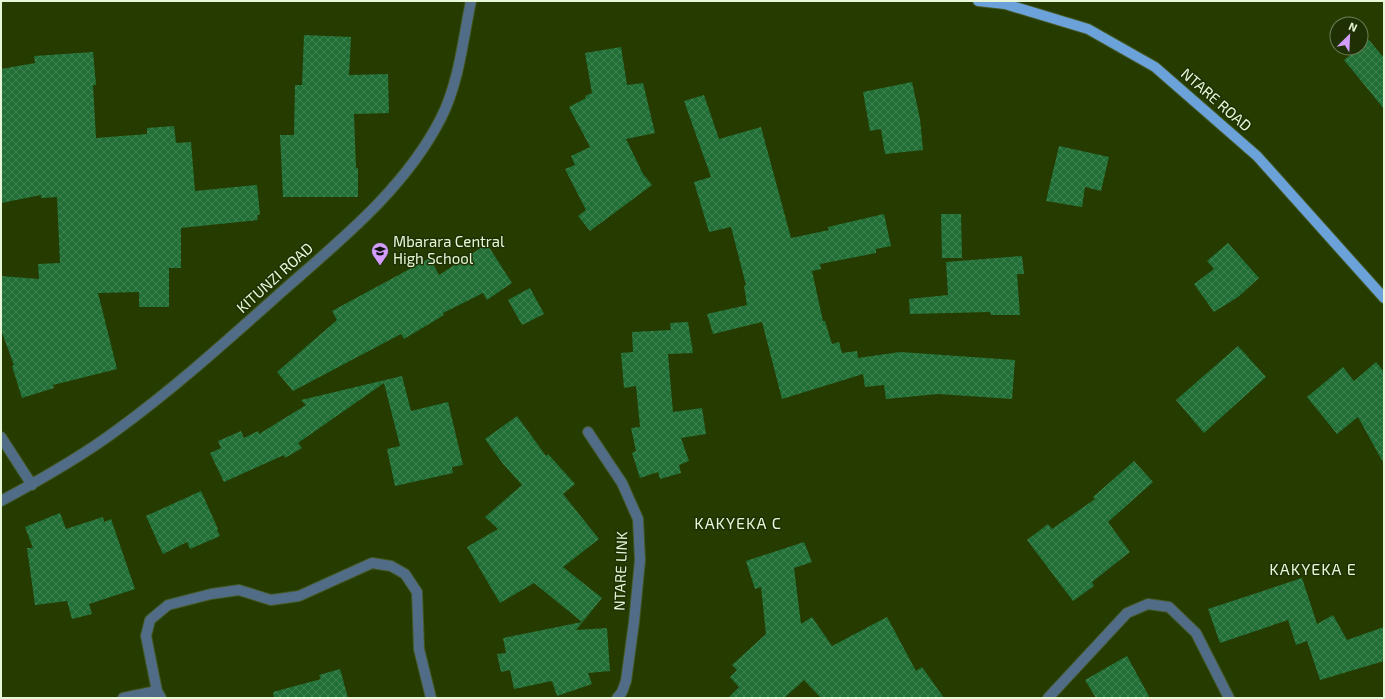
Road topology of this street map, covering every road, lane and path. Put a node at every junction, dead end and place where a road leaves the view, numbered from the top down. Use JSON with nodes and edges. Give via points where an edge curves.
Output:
{"nodes":[{"id":1,"x":471,"y":1,"type":"edge"},
{"id":2,"x":978,"y":1,"type":"edge"},
{"id":3,"x":1384,"y":298,"type":"edge"},
{"id":4,"x":588,"y":432,"type":"dead end"},
{"id":5,"x":1,"y":437,"type":"edge"},
{"id":6,"x":32,"y":485,"type":"junction"},
{"id":7,"x":1,"y":501,"type":"edge"},
{"id":8,"x":159,"y":694,"type":"edge"},
{"id":9,"x":123,"y":698,"type":"edge"},
{"id":10,"x":431,"y":698,"type":"edge"},
{"id":11,"x":617,"y":698,"type":"edge"},
{"id":12,"x":1048,"y":698,"type":"edge"},
{"id":13,"x":1229,"y":698,"type":"edge"}],
"edges":[{"from":1,"to":6,"type":"street","name":"KITUNZI ROAD","via":[[453,88],[441,118],[394,187],[324,255],[184,378],[116,431]]},
{"from":2,"to":3,"type":"main road","name":"NTARE ROAD","via":[[1005,4],[1088,29],[1156,67],[1257,156]]},
{"from":4,"to":11,"type":"street","name":"NTARE LINK","via":[[622,483],[638,519],[640,560],[634,622],[626,681]]},
{"from":5,"to":6,"type":"street"},
{"from":6,"to":7,"type":"street","name":"KITUNZI ROAD"},
{"from":8,"to":9,"type":"street"},
{"from":8,"to":10,"type":"street","via":[[146,636],[150,620],[168,606],[211,594],[239,590],[271,600],[299,596],[372,563],[391,566],[405,574],[417,592],[419,649]]},
{"from":12,"to":13,"type":"street","via":[[1127,614],[1148,604],[1169,607],[1196,633]]}]}
